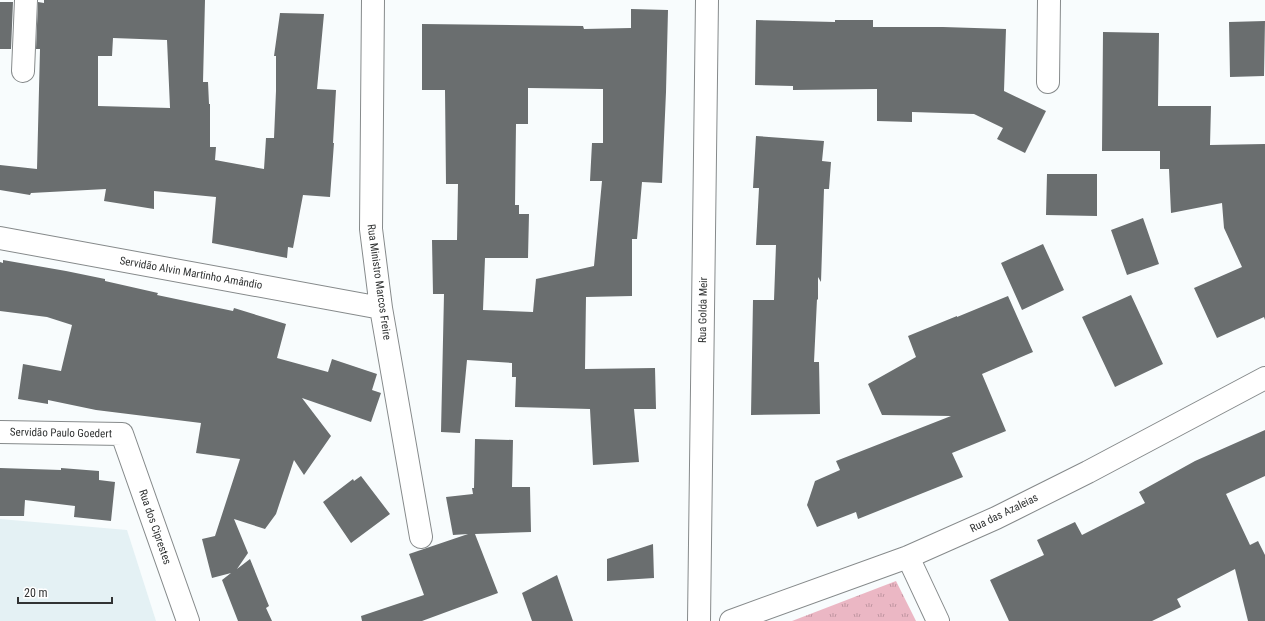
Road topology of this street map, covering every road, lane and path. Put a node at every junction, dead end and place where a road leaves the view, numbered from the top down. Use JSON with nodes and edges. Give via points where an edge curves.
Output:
{"nodes":[{"id":1,"x":26,"y":0,"type":"edge"},
{"id":2,"x":373,"y":0,"type":"edge"},
{"id":3,"x":707,"y":0,"type":"edge"},
{"id":4,"x":1049,"y":0,"type":"edge"},
{"id":5,"x":24,"y":71,"type":"dead end"},
{"id":6,"x":1048,"y":82,"type":"dead end"},
{"id":7,"x":0,"y":238,"type":"edge"},
{"id":8,"x":381,"y":308,"type":"junction"},
{"id":9,"x":1265,"y":378,"type":"edge"},
{"id":10,"x":0,"y":432,"type":"edge"},
{"id":11,"x":122,"y":434,"type":"joint"},
{"id":12,"x":421,"y":537,"type":"dead end"},
{"id":13,"x":908,"y":557,"type":"junction"},
{"id":14,"x":188,"y":621,"type":"edge"},
{"id":15,"x":699,"y":621,"type":"edge"},
{"id":16,"x":731,"y":621,"type":"edge"},
{"id":17,"x":938,"y":621,"type":"edge"}],
"edges":[{"from":1,"to":5,"type":"street"},
{"from":2,"to":8,"type":"street","name":"Rua Ministro Marcos Freire","via":[[371,229]]},
{"from":3,"to":15,"type":"street","name":"Rua Golda Meir"},
{"from":4,"to":6,"type":"street"},
{"from":7,"to":8,"type":"street","name":"Servidão Alvin Martinho Amândio"},
{"from":8,"to":12,"type":"street","name":"Rua Ministro Marcos Freire"},
{"from":9,"to":13,"type":"street","name":"Rua das Azaleias","via":[[1088,472],[996,518]]},
{"from":10,"to":11,"type":"street","name":"Servidão Paulo Goedert"},
{"from":11,"to":14,"type":"street","name":"Rua dos Ciprestes"},
{"from":13,"to":16,"type":"street","name":"Rua das Azaleias"},
{"from":13,"to":17,"type":"street"}]}
